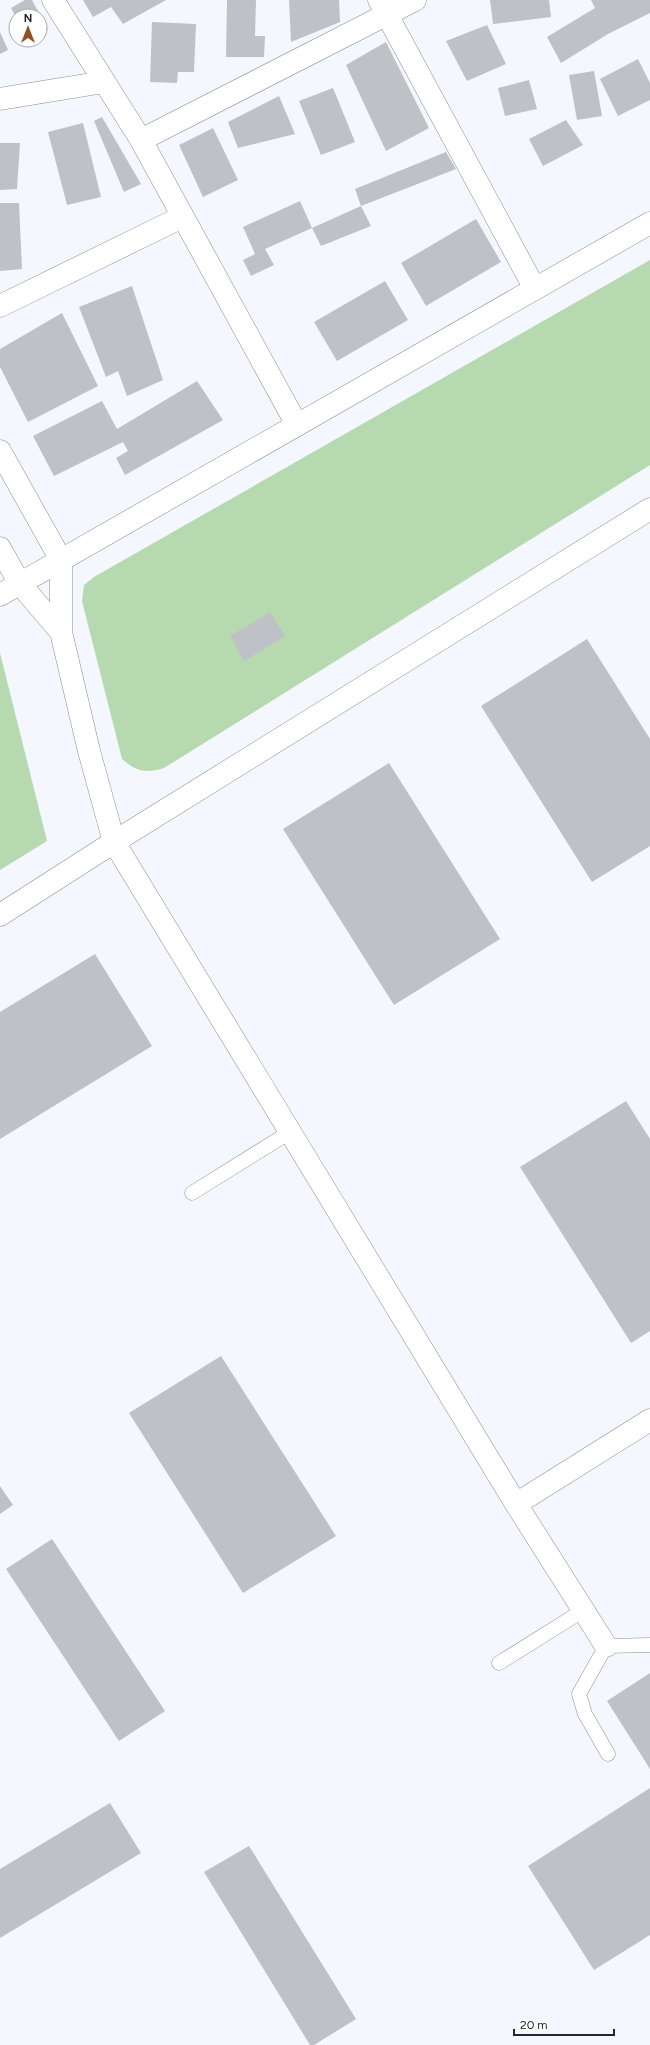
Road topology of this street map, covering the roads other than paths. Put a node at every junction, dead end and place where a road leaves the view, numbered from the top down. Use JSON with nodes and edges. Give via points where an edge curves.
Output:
{"nodes":[{"id":1,"x":53,"y":0,"type":"edge"},
{"id":2,"x":415,"y":0,"type":"edge"},
{"id":3,"x":383,"y":7,"type":"edge"},
{"id":4,"x":104,"y":82,"type":"junction"},
{"id":5,"x":0,"y":99,"type":"edge"},
{"id":6,"x":141,"y":140,"type":"junction"},
{"id":7,"x":182,"y":217,"type":"junction"},
{"id":8,"x":650,"y":223,"type":"edge"},
{"id":9,"x":535,"y":288,"type":"junction"},
{"id":10,"x":0,"y":306,"type":"edge"},
{"id":11,"x":297,"y":425,"type":"junction"},
{"id":12,"x":0,"y":451,"type":"edge"},
{"id":13,"x":650,"y":509,"type":"edge"},
{"id":14,"x":0,"y":548,"type":"edge"},
{"id":15,"x":61,"y":560,"type":"junction"},
{"id":16,"x":20,"y":584,"type":"junction"},
{"id":17,"x":0,"y":594,"type":"edge"},
{"id":18,"x":61,"y":632,"type":"junction"},
{"id":19,"x":114,"y":842,"type":"junction"},
{"id":20,"x":0,"y":915,"type":"edge"},
{"id":21,"x":290,"y":1132,"type":"junction"},
{"id":22,"x":192,"y":1192,"type":"dead end"},
{"id":23,"x":650,"y":1420,"type":"edge"},
{"id":24,"x":516,"y":1504,"type":"junction"},
{"id":25,"x":584,"y":1610,"type":"junction"},
{"id":26,"x":650,"y":1645,"type":"edge"},
{"id":27,"x":606,"y":1646,"type":"junction"},
{"id":28,"x":499,"y":1663,"type":"dead end"},
{"id":29,"x":608,"y":1754,"type":"dead end"}],
"edges":[{"from":1,"to":4,"type":"street"},
{"from":2,"to":3,"type":"street"},
{"from":3,"to":6,"type":"street"},
{"from":3,"to":9,"type":"street"},
{"from":4,"to":5,"type":"street"},
{"from":4,"to":6,"type":"street"},
{"from":6,"to":7,"type":"street"},
{"from":7,"to":10,"type":"street"},
{"from":7,"to":11,"type":"street"},
{"from":8,"to":9,"type":"street"},
{"from":9,"to":11,"type":"street"},
{"from":11,"to":15,"type":"street"},
{"from":12,"to":15,"type":"street"},
{"from":13,"to":19,"type":"street"},
{"from":14,"to":16,"type":"street"},
{"from":15,"to":16,"type":"street"},
{"from":15,"to":18,"type":"street"},
{"from":16,"to":17,"type":"street"},
{"from":16,"to":18,"type":"street"},
{"from":18,"to":19,"type":"street"},
{"from":19,"to":20,"type":"street"},
{"from":19,"to":21,"type":"street"},
{"from":21,"to":22,"type":"lane"},
{"from":21,"to":24,"type":"street"},
{"from":23,"to":24,"type":"street"},
{"from":24,"to":25,"type":"street"},
{"from":25,"to":27,"type":"street"},
{"from":25,"to":28,"type":"lane"},
{"from":26,"to":27,"type":"lane"},
{"from":27,"to":29,"type":"lane","via":[[579,1694],[585,1714]]}]}
